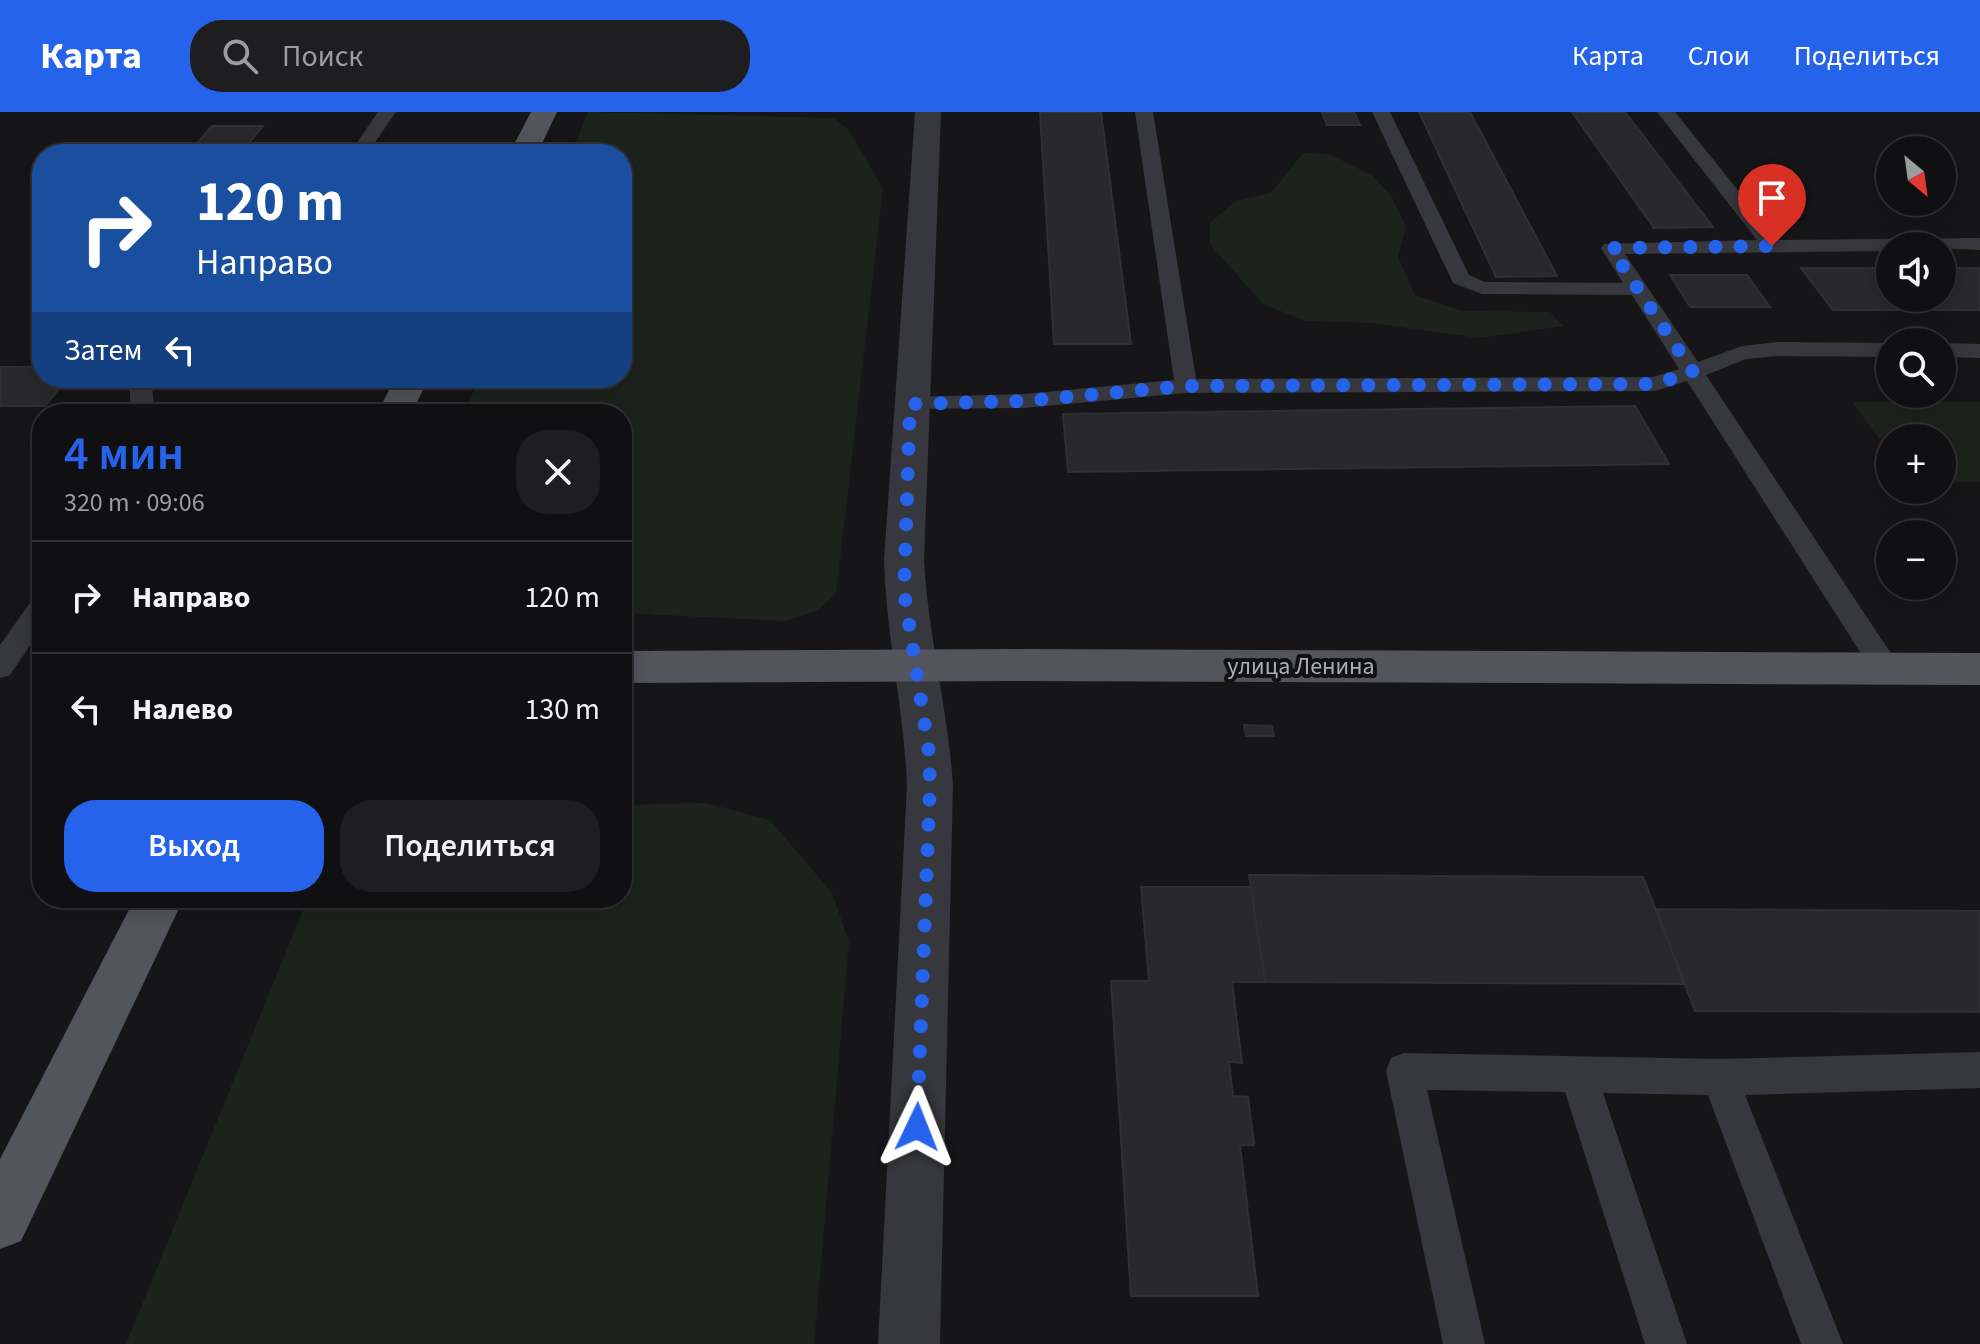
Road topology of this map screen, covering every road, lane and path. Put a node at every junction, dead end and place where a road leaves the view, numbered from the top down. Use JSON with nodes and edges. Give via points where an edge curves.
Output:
{"nodes":[{"id":1,"x":387,"y":112,"type":"edge"},
{"id":2,"x":544,"y":112,"type":"edge"},
{"id":3,"x":928,"y":112,"type":"edge"},
{"id":4,"x":1144,"y":112,"type":"edge"},
{"id":5,"x":1381,"y":112,"type":"edge"},
{"id":6,"x":1666,"y":112,"type":"edge"},
{"id":7,"x":365,"y":144,"type":"edge"},
{"id":8,"x":528,"y":144,"type":"edge"},
{"id":9,"x":1980,"y":244,"type":"edge"},
{"id":10,"x":1772,"y":246,"type":"junction"},
{"id":11,"x":1638,"y":289,"type":"junction"},
{"id":12,"x":1876,"y":350,"type":"edge"},
{"id":13,"x":1956,"y":350,"type":"edge"},
{"id":14,"x":1980,"y":351,"type":"edge"},
{"id":15,"x":1693,"y":372,"type":"junction"},
{"id":16,"x":1186,"y":386,"type":"junction"},
{"id":17,"x":910,"y":404,"type":"junction"},
{"id":18,"x":32,"y":621,"type":"edge"},
{"id":19,"x":916,"y":666,"type":"junction"},
{"id":20,"x":0,"y":667,"type":"edge"},
{"id":21,"x":632,"y":667,"type":"edge"},
{"id":22,"x":1886,"y":669,"type":"junction"},
{"id":23,"x":1980,"y":669,"type":"edge"},
{"id":24,"x":155,"y":908,"type":"edge"},
{"id":25,"x":1980,"y":1070,"type":"edge"},
{"id":26,"x":1578,"y":1075,"type":"junction"},
{"id":27,"x":1720,"y":1077,"type":"junction"},
{"id":28,"x":1,"y":1217,"type":"edge"},
{"id":29,"x":909,"y":1344,"type":"edge"},
{"id":30,"x":1464,"y":1344,"type":"edge"},
{"id":31,"x":1666,"y":1344,"type":"edge"},
{"id":32,"x":1822,"y":1344,"type":"edge"}],
"edges":[{"from":1,"to":7,"type":"lane"},
{"from":2,"to":8,"type":"main road"},
{"from":3,"to":17,"type":"street"},
{"from":4,"to":16,"type":"lane"},
{"from":5,"to":11,"type":"lane","via":[[1460,279],[1482,288]]},
{"from":6,"to":10,"type":"lane"},
{"from":9,"to":10,"type":"lane"},
{"from":10,"to":11,"type":"lane","via":[[1611,248]]},
{"from":11,"to":15,"type":"lane"},
{"from":12,"to":15,"type":"lane","via":[[1742,353]]},
{"from":13,"to":14,"type":"lane"},
{"from":15,"to":16,"type":"lane","via":[[1655,384]]},
{"from":15,"to":22,"type":"lane"},
{"from":16,"to":17,"type":"lane","via":[[1024,401]]},
{"from":17,"to":19,"type":"street","via":[[904,591]]},
{"from":18,"to":20,"type":"lane"},
{"from":19,"to":21,"type":"main road","name":"улица Ленина"},
{"from":19,"to":22,"type":"main road","name":"улица Ленина"},
{"from":19,"to":29,"type":"street","via":[[930,785]]},
{"from":22,"to":23,"type":"main road","name":"улица Ленина"},
{"from":24,"to":28,"type":"main road"},
{"from":25,"to":27,"type":"lane"},
{"from":26,"to":27,"type":"lane"},
{"from":26,"to":30,"type":"lane","via":[[1404,1071]]},
{"from":26,"to":31,"type":"lane"},
{"from":27,"to":32,"type":"lane"}]}
